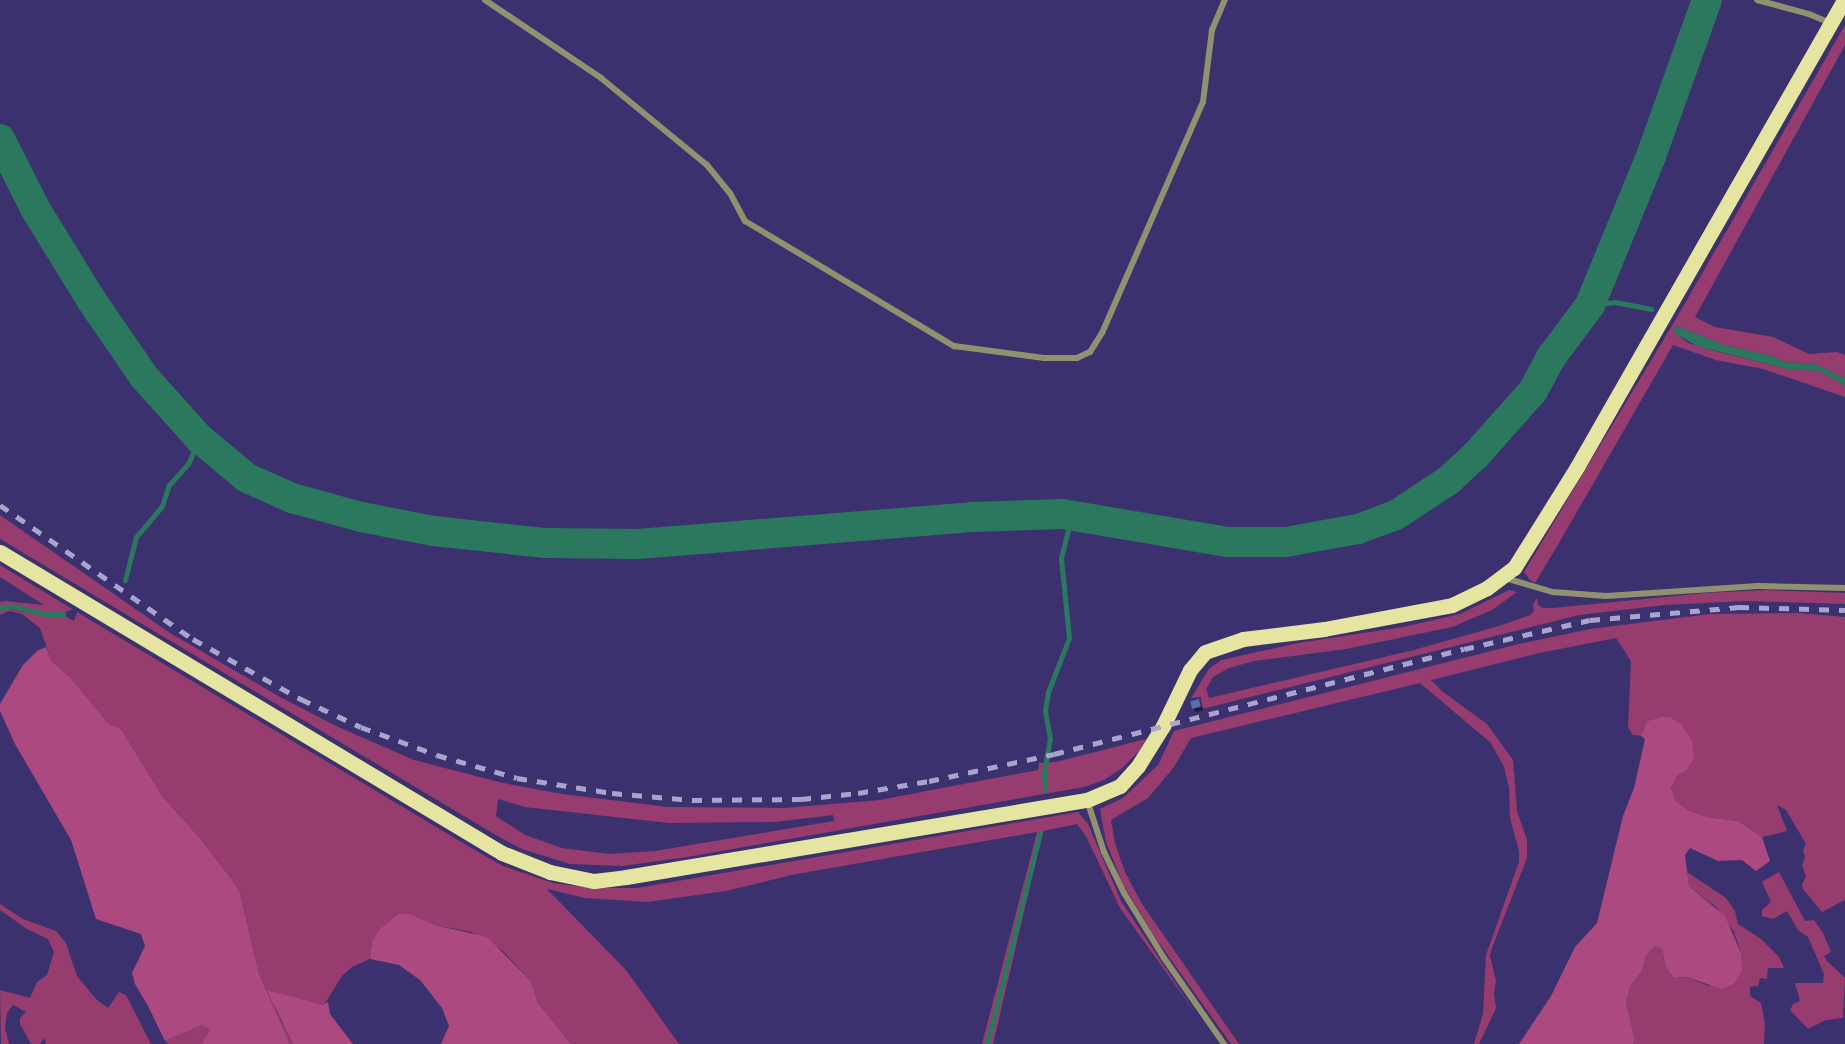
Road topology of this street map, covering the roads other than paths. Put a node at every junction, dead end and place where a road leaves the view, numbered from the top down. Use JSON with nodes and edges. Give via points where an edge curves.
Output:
{"nodes":[{"id":1,"x":484,"y":0,"type":"edge"},
{"id":2,"x":1225,"y":0,"type":"edge"},
{"id":3,"x":1757,"y":0,"type":"edge"},
{"id":4,"x":1844,"y":0,"type":"edge"},
{"id":5,"x":1830,"y":23,"type":"junction"},
{"id":6,"x":0,"y":552,"type":"edge"},
{"id":7,"x":1504,"y":578,"type":"junction"},
{"id":8,"x":1845,"y":588,"type":"edge"},
{"id":9,"x":1087,"y":800,"type":"junction"},
{"id":10,"x":1224,"y":1044,"type":"edge"}],
"edges":[{"from":1,"to":2,"type":"street","via":[[601,78],[707,165],[730,193],[745,221],[954,346],[1044,358],[1077,358],[1090,352],[1102,333],[1203,102],[1212,30]]},
{"from":3,"to":5,"type":"street"},
{"from":4,"to":5,"type":"main road"},
{"from":5,"to":7,"type":"main road","via":[[1577,467]]},
{"from":6,"to":9,"type":"main road","via":[[483,842],[550,872],[594,881],[626,877]]},
{"from":7,"to":8,"type":"street","via":[[1575,596],[1758,586]]},
{"from":7,"to":9,"type":"main road","via":[[1452,605],[1324,629],[1243,639],[1205,652],[1190,670],[1138,766],[1120,786]]},
{"from":9,"to":10,"type":"street","via":[[1104,852],[1124,893]]}]}
